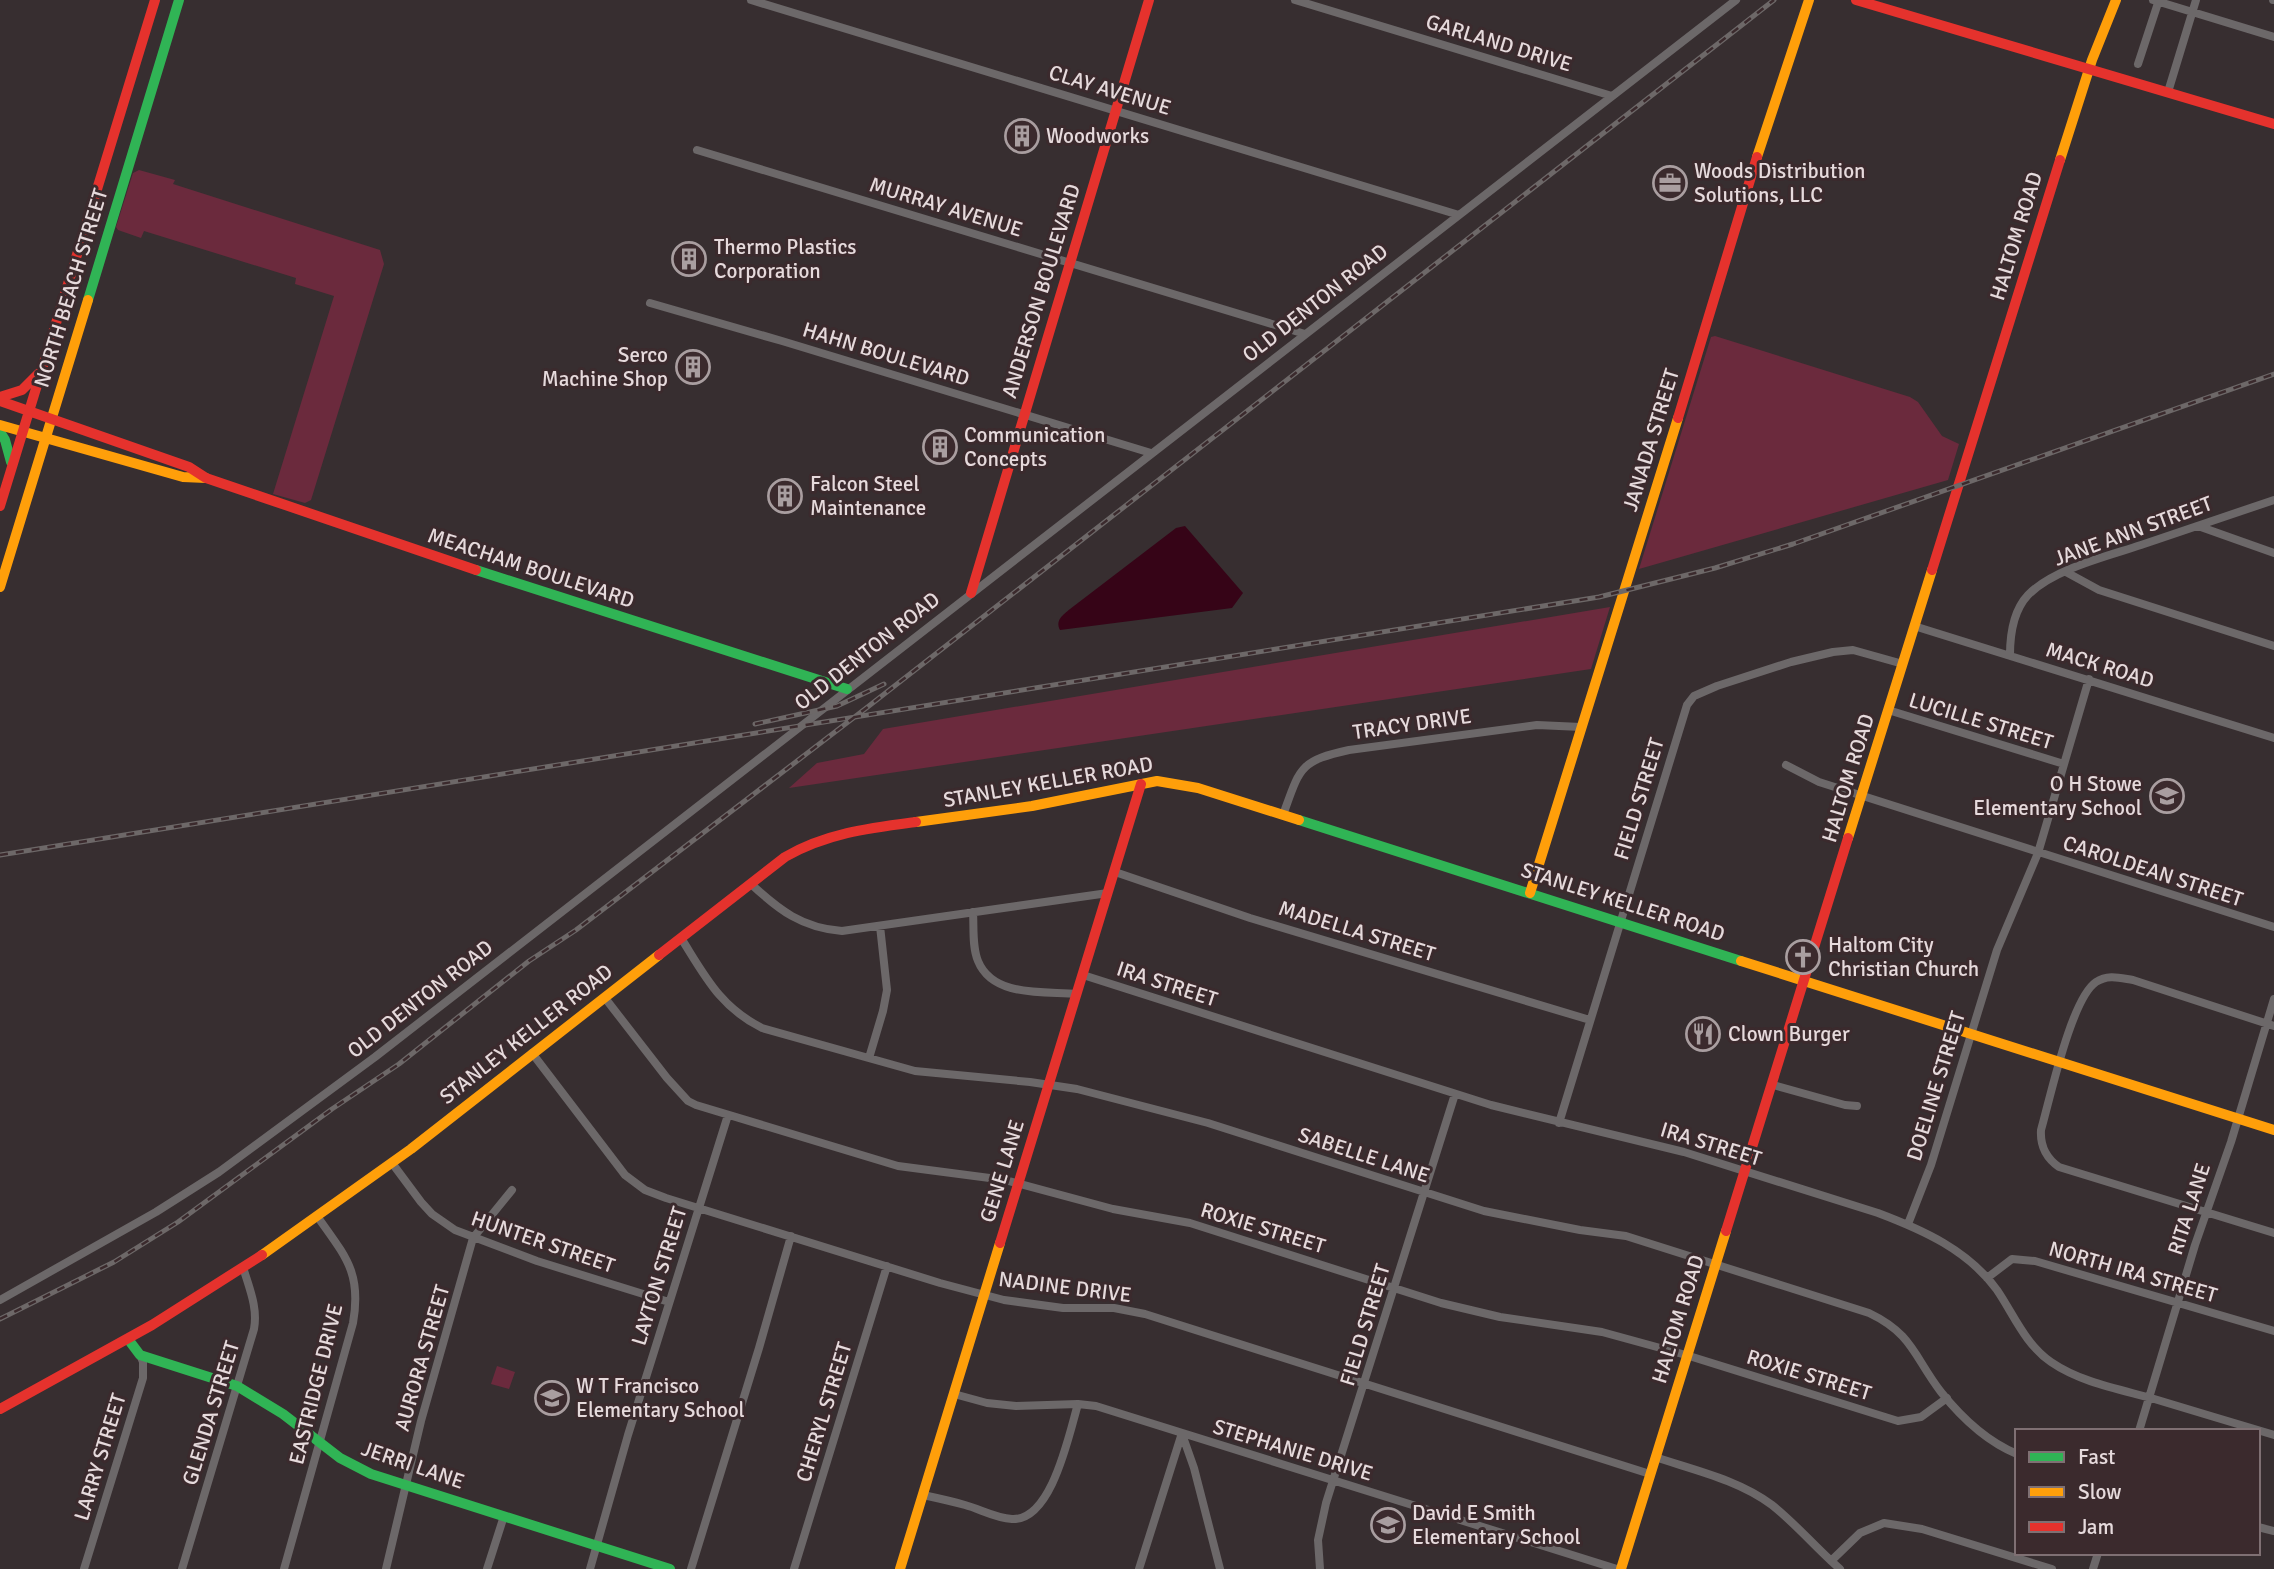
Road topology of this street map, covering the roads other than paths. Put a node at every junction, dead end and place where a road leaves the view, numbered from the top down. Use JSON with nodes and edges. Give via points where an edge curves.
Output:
{"nodes":[{"id":1,"x":155,"y":0,"type":"edge"},
{"id":2,"x":179,"y":0,"type":"edge"},
{"id":3,"x":751,"y":0,"type":"edge"},
{"id":4,"x":1149,"y":0,"type":"edge"},
{"id":5,"x":1295,"y":0,"type":"edge"},
{"id":6,"x":1736,"y":0,"type":"edge"},
{"id":7,"x":1810,"y":0,"type":"edge"},
{"id":8,"x":1856,"y":0,"type":"edge"},
{"id":9,"x":2116,"y":0,"type":"edge"},
{"id":10,"x":2196,"y":0,"type":"edge"},
{"id":11,"x":2156,"y":1,"type":"edge"},
{"id":12,"x":2192,"y":13,"type":"junction"},
{"id":13,"x":2274,"y":37,"type":"edge"},
{"id":14,"x":2138,"y":64,"type":"dead end"},
{"id":15,"x":2089,"y":68,"type":"junction"},
{"id":16,"x":2168,"y":92,"type":"junction"},
{"id":17,"x":1612,"y":96,"type":"junction"},
{"id":18,"x":1116,"y":110,"type":"junction"},
{"id":19,"x":2274,"y":124,"type":"edge"},
{"id":20,"x":697,"y":150,"type":"dead end"},
{"id":21,"x":1459,"y":215,"type":"junction"},
{"id":22,"x":86,"y":228,"type":"junction"},
{"id":23,"x":107,"y":233,"type":"junction"},
{"id":24,"x":1069,"y":262,"type":"junction"},
{"id":25,"x":650,"y":303,"type":"dead end"},
{"id":26,"x":1305,"y":334,"type":"junction"},
{"id":27,"x":43,"y":365,"type":"junction"},
{"id":28,"x":0,"y":399,"type":"edge"},
{"id":29,"x":29,"y":410,"type":"junction"},
{"id":30,"x":1024,"y":414,"type":"junction"},
{"id":31,"x":52,"y":418,"type":"junction"},
{"id":32,"x":0,"y":425,"type":"edge"},
{"id":33,"x":0,"y":432,"type":"edge"},
{"id":34,"x":22,"y":432,"type":"junction"},
{"id":35,"x":47,"y":439,"type":"junction"},
{"id":36,"x":1151,"y":453,"type":"junction"},
{"id":37,"x":12,"y":467,"type":"junction"},
{"id":38,"x":206,"y":478,"type":"junction"},
{"id":39,"x":2274,"y":500,"type":"edge"},
{"id":40,"x":0,"y":506,"type":"edge"},
{"id":41,"x":2198,"y":526,"type":"junction"},
{"id":42,"x":2274,"y":553,"type":"edge"},
{"id":43,"x":2066,"y":572,"type":"junction"},
{"id":44,"x":0,"y":587,"type":"edge"},
{"id":45,"x":971,"y":593,"type":"junction"},
{"id":46,"x":1914,"y":626,"type":"junction"},
{"id":47,"x":2274,"y":646,"type":"edge"},
{"id":48,"x":2010,"y":655,"type":"junction"},
{"id":49,"x":1903,"y":664,"type":"junction"},
{"id":50,"x":2089,"y":680,"type":"junction"},
{"id":51,"x":846,"y":689,"type":"junction"},
{"id":52,"x":1888,"y":710,"type":"junction"},
{"id":53,"x":1581,"y":727,"type":"junction"},
{"id":54,"x":2274,"y":738,"type":"edge"},
{"id":55,"x":2064,"y":764,"type":"junction"},
{"id":56,"x":1786,"y":765,"type":"dead end"},
{"id":57,"x":1140,"y":784,"type":"junction"},
{"id":58,"x":1863,"y":796,"type":"junction"},
{"id":59,"x":1283,"y":815,"type":"junction"},
{"id":60,"x":2038,"y":853,"type":"junction"},
{"id":61,"x":1115,"y":872,"type":"junction"},
{"id":62,"x":751,"y":884,"type":"junction"},
{"id":63,"x":1108,"y":893,"type":"junction"},
{"id":64,"x":1530,"y":893,"type":"junction"},
{"id":65,"x":973,"y":912,"type":"junction"},
{"id":66,"x":1620,"y":920,"type":"junction"},
{"id":67,"x":880,"y":926,"type":"junction"},
{"id":68,"x":2274,"y":927,"type":"edge"},
{"id":69,"x":681,"y":938,"type":"junction"},
{"id":70,"x":1083,"y":975,"type":"junction"},
{"id":71,"x":1805,"y":982,"type":"junction"},
{"id":72,"x":1077,"y":994,"type":"junction"},
{"id":73,"x":605,"y":998,"type":"junction"},
{"id":74,"x":2274,"y":999,"type":"edge"},
{"id":75,"x":1590,"y":1020,"type":"junction"},
{"id":76,"x":2270,"y":1025,"type":"edge"},
{"id":77,"x":1971,"y":1035,"type":"junction"},
{"id":78,"x":532,"y":1053,"type":"junction"},
{"id":79,"x":869,"y":1058,"type":"junction"},
{"id":80,"x":2061,"y":1062,"type":"junction"},
{"id":81,"x":1049,"y":1084,"type":"junction"},
{"id":82,"x":1773,"y":1085,"type":"junction"},
{"id":83,"x":1455,"y":1094,"type":"junction"},
{"id":84,"x":1857,"y":1106,"type":"dead end"},
{"id":85,"x":728,"y":1115,"type":"junction"},
{"id":86,"x":2238,"y":1119,"type":"junction"},
{"id":87,"x":1559,"y":1122,"type":"junction"},
{"id":88,"x":2274,"y":1130,"type":"edge"},
{"id":89,"x":392,"y":1163,"type":"junction"},
{"id":90,"x":1744,"y":1172,"type":"junction"},
{"id":91,"x":1018,"y":1184,"type":"junction"},
{"id":92,"x":512,"y":1189,"type":"dead end"},
{"id":93,"x":1424,"y":1192,"type":"junction"},
{"id":94,"x":699,"y":1208,"type":"junction"},
{"id":95,"x":2205,"y":1213,"type":"junction"},
{"id":96,"x":317,"y":1216,"type":"junction"},
{"id":97,"x":1908,"y":1224,"type":"junction"},
{"id":98,"x":2274,"y":1233,"type":"edge"},
{"id":99,"x":791,"y":1236,"type":"junction"},
{"id":100,"x":473,"y":1237,"type":"junction"},
{"id":101,"x":1715,"y":1263,"type":"junction"},
{"id":102,"x":887,"y":1266,"type":"junction"},
{"id":103,"x":243,"y":1267,"type":"junction"},
{"id":104,"x":1987,"y":1278,"type":"junction"},
{"id":105,"x":1395,"y":1288,"type":"junction"},
{"id":106,"x":984,"y":1294,"type":"junction"},
{"id":107,"x":0,"y":1300,"type":"edge"},
{"id":108,"x":670,"y":1302,"type":"junction"},
{"id":109,"x":2178,"y":1303,"type":"junction"},
{"id":110,"x":2274,"y":1331,"type":"edge"},
{"id":111,"x":128,"y":1339,"type":"junction"},
{"id":112,"x":140,"y":1355,"type":"junction"},
{"id":113,"x":1686,"y":1355,"type":"junction"},
{"id":114,"x":1365,"y":1383,"type":"junction"},
{"id":115,"x":237,"y":1386,"type":"junction"},
{"id":116,"x":954,"y":1394,"type":"junction"},
{"id":117,"x":1947,"y":1398,"type":"junction"},
{"id":118,"x":2150,"y":1398,"type":"junction"},
{"id":119,"x":1078,"y":1404,"type":"junction"},
{"id":120,"x":0,"y":1409,"type":"edge"},
{"id":121,"x":2140,"y":1429,"type":"edge"},
{"id":122,"x":2254,"y":1429,"type":"edge"},
{"id":123,"x":1182,"y":1433,"type":"junction"},
{"id":124,"x":320,"y":1441,"type":"junction"},
{"id":125,"x":2015,"y":1453,"type":"edge"},
{"id":126,"x":1655,"y":1457,"type":"junction"},
{"id":127,"x":1650,"y":1474,"type":"junction"},
{"id":128,"x":1334,"y":1481,"type":"junction"},
{"id":129,"x":405,"y":1486,"type":"junction"},
{"id":130,"x":923,"y":1494,"type":"junction"},
{"id":131,"x":504,"y":1516,"type":"junction"},
{"id":132,"x":597,"y":1546,"type":"junction"},
{"id":133,"x":1831,"y":1561,"type":"junction"},
{"id":134,"x":664,"y":1568,"type":"edge"},
{"id":135,"x":84,"y":1569,"type":"edge"},
{"id":136,"x":183,"y":1569,"type":"edge"},
{"id":137,"x":284,"y":1569,"type":"edge"},
{"id":138,"x":386,"y":1569,"type":"edge"},
{"id":139,"x":487,"y":1569,"type":"edge"},
{"id":140,"x":590,"y":1569,"type":"edge"},
{"id":141,"x":691,"y":1569,"type":"edge"},
{"id":142,"x":794,"y":1569,"type":"edge"},
{"id":143,"x":900,"y":1569,"type":"edge"},
{"id":144,"x":1139,"y":1569,"type":"edge"},
{"id":145,"x":1220,"y":1569,"type":"edge"},
{"id":146,"x":1320,"y":1569,"type":"edge"},
{"id":147,"x":1619,"y":1569,"type":"edge"},
{"id":148,"x":1840,"y":1569,"type":"edge"},
{"id":149,"x":2052,"y":1569,"type":"edge"}],
"edges":[{"from":1,"to":22,"type":"street","name":"NORTH BEACH STREET"},
{"from":2,"to":23,"type":"street","name":"NORTH BEACH STREET"},
{"from":3,"to":18,"type":"street","name":"CLAY AVENUE"},
{"from":4,"to":18,"type":"street","name":"ANDERSON BOULEVARD"},
{"from":5,"to":17,"type":"street","name":"GARLAND DRIVE"},
{"from":6,"to":17,"type":"street","name":"OLD DENTON ROAD"},
{"from":7,"to":53,"type":"street","name":"JANADA STREET"},
{"from":8,"to":15,"type":"street"},
{"from":9,"to":15,"type":"street","name":"HALTOM ROAD"},
{"from":10,"to":12,"type":"street"},
{"from":11,"to":12,"type":"street"},
{"from":11,"to":14,"type":"street"},
{"from":12,"to":13,"type":"street"},
{"from":12,"to":16,"type":"street"},
{"from":15,"to":16,"type":"street"},
{"from":15,"to":46,"type":"street","name":"HALTOM ROAD"},
{"from":16,"to":19,"type":"street"},
{"from":17,"to":21,"type":"street","name":"OLD DENTON ROAD"},
{"from":18,"to":21,"type":"street","name":"CLAY AVENUE"},
{"from":18,"to":24,"type":"street","name":"ANDERSON BOULEVARD"},
{"from":20,"to":24,"type":"street","name":"MURRAY AVENUE"},
{"from":21,"to":26,"type":"street","name":"OLD DENTON ROAD"},
{"from":22,"to":23,"type":"street"},
{"from":22,"to":27,"type":"street","name":"NORTH BEACH STREET"},
{"from":23,"to":31,"type":"street","name":"NORTH BEACH STREET"},
{"from":24,"to":26,"type":"street","name":"MURRAY AVENUE"},
{"from":24,"to":30,"type":"street","name":"ANDERSON BOULEVARD"},
{"from":25,"to":30,"type":"street","name":"HAHN BOULEVARD"},
{"from":26,"to":36,"type":"street","name":"OLD DENTON ROAD"},
{"from":27,"to":28,"type":"street","via":[[26,388]]},
{"from":27,"to":29,"type":"street","name":"NORTH BEACH STREET"},
{"from":28,"to":29,"type":"street","name":"MEACHAM BOULEVARD"},
{"from":29,"to":31,"type":"street","name":"MEACHAM BOULEVARD"},
{"from":29,"to":34,"type":"street","name":"NORTH BEACH STREET"},
{"from":30,"to":36,"type":"street","name":"HAHN BOULEVARD"},
{"from":30,"to":45,"type":"street","name":"ANDERSON BOULEVARD"},
{"from":31,"to":35,"type":"street","name":"NORTH BEACH STREET"},
{"from":31,"to":38,"type":"street","name":"MEACHAM BOULEVARD","via":[[189,467]]},
{"from":32,"to":34,"type":"street","name":"MEACHAM BOULEVARD"},
{"from":33,"to":37,"type":"street"},
{"from":34,"to":35,"type":"street","name":"MEACHAM BOULEVARD"},
{"from":34,"to":37,"type":"street","name":"NORTH BEACH STREET"},
{"from":35,"to":38,"type":"street","name":"MEACHAM BOULEVARD","via":[[183,478]]},
{"from":35,"to":44,"type":"street","name":"NORTH BEACH STREET"},
{"from":36,"to":45,"type":"street","name":"OLD DENTON ROAD"},
{"from":37,"to":40,"type":"street","name":"NORTH BEACH STREET"},
{"from":38,"to":51,"type":"street","name":"MEACHAM BOULEVARD","via":[[569,602]]},
{"from":39,"to":41,"type":"street","name":"JANE ANN STREET"},
{"from":41,"to":42,"type":"street"},
{"from":41,"to":43,"type":"street","name":"JANE ANN STREET"},
{"from":43,"to":47,"type":"street","via":[[2099,590]]},
{"from":43,"to":48,"type":"street","name":"JANE ANN STREET","via":[[2038,586],[2023,602],[2014,622]]},
{"from":45,"to":51,"type":"street","name":"OLD DENTON ROAD"},
{"from":46,"to":48,"type":"street","name":"MACK ROAD"},
{"from":46,"to":49,"type":"street","name":"HALTOM ROAD"},
{"from":48,"to":50,"type":"street","name":"MACK ROAD"},
{"from":49,"to":52,"type":"street","name":"HALTOM ROAD"},
{"from":49,"to":66,"type":"street","name":"FIELD STREET","via":[[1853,650],[1833,652],[1694,696],[1684,712]]},
{"from":50,"to":54,"type":"street","name":"MACK ROAD"},
{"from":50,"to":55,"type":"street","name":"DOELINE STREET"},
{"from":51,"to":107,"type":"street","name":"OLD DENTON ROAD","via":[[375,1057],[219,1172]]},
{"from":52,"to":55,"type":"street","name":"LUCILLE STREET"},
{"from":52,"to":58,"type":"street","name":"HALTOM ROAD"},
{"from":53,"to":59,"type":"street","name":"TRACY DRIVE","via":[[1505,728],[1324,756],[1300,772]]},
{"from":53,"to":64,"type":"street","name":"JANADA STREET"},
{"from":55,"to":60,"type":"street","name":"DOELINE STREET"},
{"from":56,"to":58,"type":"street","name":"CAROLDEAN STREET"},
{"from":57,"to":59,"type":"street","name":"STANLEY KELLER ROAD","via":[[1180,784]]},
{"from":57,"to":61,"type":"street","name":"GENE LANE"},
{"from":57,"to":62,"type":"street","name":"STANLEY KELLER ROAD","via":[[1032,806],[825,836],[785,857]]},
{"from":58,"to":60,"type":"street","name":"CAROLDEAN STREET"},
{"from":58,"to":71,"type":"street","name":"HALTOM ROAD"},
{"from":59,"to":64,"type":"street","name":"STANLEY KELLER ROAD"},
{"from":60,"to":68,"type":"street","name":"CAROLDEAN STREET"},
{"from":60,"to":77,"type":"street","name":"DOELINE STREET","via":[[1997,950]]},
{"from":61,"to":63,"type":"street","name":"GENE LANE"},
{"from":61,"to":75,"type":"street","name":"MADELLA STREET","via":[[1250,918]]},
{"from":62,"to":67,"type":"street","via":[[775,906],[809,926],[842,931]]},
{"from":62,"to":69,"type":"street","name":"STANLEY KELLER ROAD"},
{"from":63,"to":65,"type":"street"},
{"from":63,"to":70,"type":"street","name":"GENE LANE"},
{"from":64,"to":66,"type":"street","name":"STANLEY KELLER ROAD"},
{"from":65,"to":67,"type":"street"},
{"from":65,"to":72,"type":"street","via":[[979,964],[993,980],[1012,989]]},
{"from":66,"to":71,"type":"street","name":"STANLEY KELLER ROAD"},
{"from":66,"to":75,"type":"street","name":"FIELD STREET"},
{"from":67,"to":79,"type":"street","via":[[887,990]]},
{"from":69,"to":73,"type":"street","name":"STANLEY KELLER ROAD"},
{"from":69,"to":79,"type":"street","name":"SABELLE LANE","via":[[723,1000],[741,1018]]},
{"from":70,"to":72,"type":"street","name":"GENE LANE"},
{"from":70,"to":83,"type":"street","name":"IRA STREET"},
{"from":71,"to":77,"type":"street","name":"STANLEY KELLER ROAD"},
{"from":71,"to":82,"type":"street","name":"HALTOM ROAD"},
{"from":72,"to":81,"type":"street","name":"GENE LANE"},
{"from":73,"to":78,"type":"street","name":"STANLEY KELLER ROAD"},
{"from":73,"to":85,"type":"street","name":"ROXIE STREET","via":[[688,1101]]},
{"from":74,"to":76,"type":"street","name":"RITA LANE"},
{"from":75,"to":87,"type":"street","name":"FIELD STREET"},
{"from":76,"to":80,"type":"street","via":[[2111,976],[2096,982],[2079,1005]]},
{"from":76,"to":86,"type":"street","name":"RITA LANE"},
{"from":77,"to":80,"type":"street","name":"STANLEY KELLER ROAD"},
{"from":77,"to":97,"type":"street","name":"DOELINE STREET"},
{"from":78,"to":89,"type":"street","name":"STANLEY KELLER ROAD"},
{"from":78,"to":94,"type":"street","name":"NADINE DRIVE","via":[[625,1175],[645,1190]]},
{"from":79,"to":81,"type":"street","name":"SABELLE LANE","via":[[929,1074]]},
{"from":80,"to":86,"type":"street","name":"STANLEY KELLER ROAD"},
{"from":80,"to":95,"type":"street","via":[[2041,1130],[2040,1141],[2051,1161]]},
{"from":81,"to":91,"type":"street","name":"GENE LANE"},
{"from":81,"to":93,"type":"street","name":"SABELLE LANE","via":[[1208,1124]]},
{"from":82,"to":84,"type":"street"},
{"from":82,"to":90,"type":"street","name":"HALTOM ROAD"},
{"from":83,"to":87,"type":"street","name":"IRA STREET"},
{"from":83,"to":93,"type":"street","name":"FIELD STREET"},
{"from":85,"to":91,"type":"street","name":"ROXIE STREET","via":[[898,1166]]},
{"from":85,"to":94,"type":"street","name":"LAYTON STREET"},
{"from":86,"to":88,"type":"street","name":"STANLEY KELLER ROAD"},
{"from":86,"to":95,"type":"street","name":"RITA LANE"},
{"from":87,"to":90,"type":"street","name":"IRA STREET","via":[[1684,1152]]},
{"from":89,"to":96,"type":"street","name":"STANLEY KELLER ROAD"},
{"from":89,"to":100,"type":"street","name":"HUNTER STREET","via":[[432,1214]]},
{"from":90,"to":97,"type":"street","name":"IRA STREET"},
{"from":90,"to":101,"type":"street","name":"HALTOM ROAD"},
{"from":91,"to":105,"type":"street","name":"ROXIE STREET","via":[[1190,1223]]},
{"from":91,"to":106,"type":"street","name":"GENE LANE"},
{"from":92,"to":100,"type":"street"},
{"from":93,"to":101,"type":"street","name":"SABELLE LANE","via":[[1508,1216],[1626,1236]]},
{"from":93,"to":105,"type":"street","name":"FIELD STREET"},
{"from":94,"to":99,"type":"street","name":"NADINE DRIVE"},
{"from":94,"to":108,"type":"street","name":"LAYTON STREET"},
{"from":95,"to":98,"type":"street"},
{"from":95,"to":109,"type":"street","name":"RITA LANE"},
{"from":96,"to":103,"type":"street","name":"STANLEY KELLER ROAD"},
{"from":96,"to":124,"type":"street","name":"EASTRIDGE DRIVE","via":[[353,1272],[357,1303]]},
{"from":97,"to":104,"type":"street","name":"IRA STREET","via":[[1946,1244]]},
{"from":99,"to":102,"type":"street","name":"NADINE DRIVE"},
{"from":99,"to":141,"type":"street"},
{"from":100,"to":108,"type":"street","name":"HUNTER STREET"},
{"from":100,"to":129,"type":"street","name":"AURORA STREET"},
{"from":101,"to":113,"type":"street","name":"HALTOM ROAD"},
{"from":101,"to":117,"type":"street","name":"SABELLE LANE","via":[[1887,1321],[1905,1338]]},
{"from":102,"to":106,"type":"street","name":"NADINE DRIVE"},
{"from":102,"to":142,"type":"street","name":"CHERYL STREET"},
{"from":103,"to":111,"type":"street","name":"STANLEY KELLER ROAD"},
{"from":103,"to":115,"type":"street","name":"GLENDA STREET","via":[[257,1318]]},
{"from":104,"to":109,"type":"street","name":"NORTH IRA STREET","via":[[2005,1262],[2019,1258]]},
{"from":104,"to":118,"type":"street","name":"IRA STREET","via":[[2036,1350],[2050,1362],[2097,1383]]},
{"from":105,"to":113,"type":"street","name":"ROXIE STREET","via":[[1500,1317],[1602,1332]]},
{"from":105,"to":114,"type":"street","name":"FIELD STREET"},
{"from":106,"to":114,"type":"street","name":"NADINE DRIVE","via":[[1037,1306],[1114,1308],[1145,1314]]},
{"from":106,"to":116,"type":"street","name":"GENE LANE"},
{"from":108,"to":132,"type":"street","name":"LAYTON STREET"},
{"from":109,"to":110,"type":"street","name":"NORTH IRA STREET"},
{"from":109,"to":118,"type":"street","name":"RITA LANE"},
{"from":111,"to":112,"type":"street"},
{"from":111,"to":120,"type":"street","name":"STANLEY KELLER ROAD"},
{"from":112,"to":115,"type":"street","name":"JERRI LANE"},
{"from":112,"to":135,"type":"street","name":"LARRY STREET","via":[[143,1378]]},
{"from":113,"to":117,"type":"street","name":"ROXIE STREET","via":[[1898,1421],[1921,1417]]},
{"from":113,"to":126,"type":"street","name":"HALTOM ROAD"},
{"from":114,"to":127,"type":"street","name":"NADINE DRIVE"},
{"from":114,"to":128,"type":"street","name":"FIELD STREET"},
{"from":115,"to":124,"type":"street","name":"JERRI LANE"},
{"from":115,"to":136,"type":"street","name":"GLENDA STREET"},
{"from":116,"to":119,"type":"street","name":"STEPHANIE DRIVE","via":[[1016,1406]]},
{"from":116,"to":130,"type":"street","name":"GENE LANE"},
{"from":117,"to":125,"type":"street","name":"SABELLE LANE","via":[[1992,1441]]},
{"from":118,"to":121,"type":"street","name":"RITA LANE"},
{"from":118,"to":122,"type":"street","name":"IRA STREET"},
{"from":119,"to":123,"type":"street","name":"STEPHANIE DRIVE"},
{"from":119,"to":130,"type":"street","via":[[1053,1481],[1029,1515],[1002,1517]]},
{"from":123,"to":128,"type":"street","name":"STEPHANIE DRIVE"},
{"from":123,"to":144,"type":"street"},
{"from":123,"to":145,"type":"street"},
{"from":124,"to":129,"type":"street","name":"JERRI LANE","via":[[370,1474]]},
{"from":124,"to":137,"type":"street","name":"EASTRIDGE DRIVE"},
{"from":126,"to":127,"type":"street","name":"HALTOM ROAD"},
{"from":126,"to":133,"type":"street","via":[[1748,1490],[1770,1504]]},
{"from":127,"to":147,"type":"street","name":"HALTOM ROAD"},
{"from":128,"to":146,"type":"street","name":"FIELD STREET","via":[[1318,1540]]},
{"from":128,"to":147,"type":"street","name":"STEPHANIE DRIVE"},
{"from":129,"to":131,"type":"street","name":"JERRI LANE"},
{"from":129,"to":138,"type":"street","name":"AURORA STREET"},
{"from":130,"to":143,"type":"street","name":"GENE LANE"},
{"from":131,"to":132,"type":"street","name":"JERRI LANE"},
{"from":131,"to":139,"type":"street"},
{"from":132,"to":134,"type":"street","name":"JERRI LANE"},
{"from":132,"to":140,"type":"street","name":"LAYTON STREET"},
{"from":133,"to":148,"type":"street"},
{"from":133,"to":149,"type":"street","via":[[1860,1533],[1884,1523],[1922,1529]]}]}
